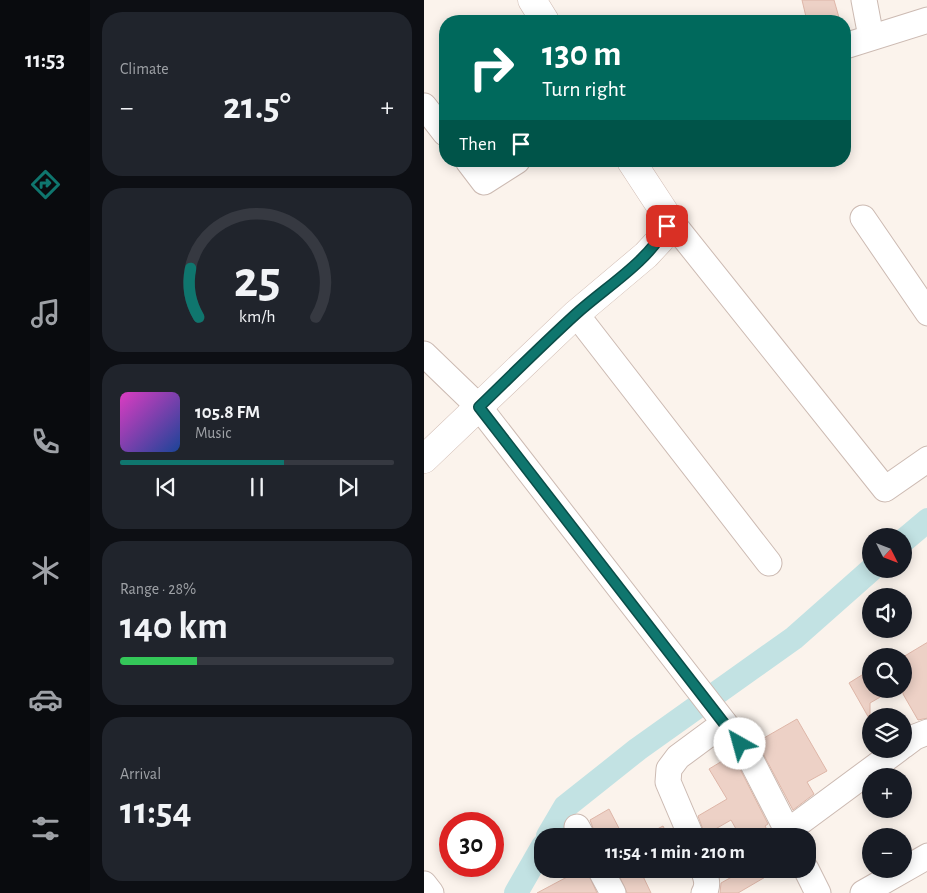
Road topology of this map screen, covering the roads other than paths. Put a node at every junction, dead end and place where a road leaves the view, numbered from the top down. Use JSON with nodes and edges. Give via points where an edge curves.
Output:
{"nodes":[{"id":1,"x":532,"y":0,"type":"edge"},
{"id":2,"x":864,"y":0,"type":"edge"},
{"id":3,"x":541,"y":15,"type":"edge"},
{"id":4,"x":927,"y":20,"type":"edge"},
{"id":5,"x":871,"y":37,"type":"junction"},
{"id":6,"x":851,"y":44,"type":"edge"},
{"id":7,"x":424,"y":106,"type":"edge"},
{"id":8,"x":439,"y":125,"type":"edge"},
{"id":9,"x":473,"y":167,"type":"edge"},
{"id":10,"x":508,"y":167,"type":"edge"},
{"id":11,"x":635,"y":167,"type":"edge"},
{"id":12,"x":667,"y":216,"type":"junction"},
{"id":13,"x":863,"y":218,"type":"dead end"},
{"id":14,"x":927,"y":313,"type":"edge"},
{"id":15,"x":576,"y":314,"type":"junction"},
{"id":16,"x":424,"y":354,"type":"edge"},
{"id":17,"x":479,"y":407,"type":"junction"},
{"id":18,"x":424,"y":459,"type":"edge"},
{"id":19,"x":927,"y":459,"type":"edge"},
{"id":20,"x":769,"y":563,"type":"dead end"},
{"id":21,"x":712,"y":708,"type":"junction"},
{"id":22,"x":927,"y":732,"type":"edge"},
{"id":23,"x":912,"y":739,"type":"edge"},
{"id":24,"x":887,"y":758,"type":"edge"},
{"id":25,"x":687,"y":828,"type":"edge"},
{"id":26,"x":786,"y":828,"type":"edge"},
{"id":27,"x":797,"y":828,"type":"edge"},
{"id":28,"x":927,"y":856,"type":"edge"},
{"id":29,"x":605,"y":878,"type":"edge"},
{"id":30,"x":707,"y":878,"type":"edge"},
{"id":31,"x":810,"y":878,"type":"edge"},
{"id":32,"x":424,"y":884,"type":"edge"},
{"id":33,"x":431,"y":893,"type":"edge"},
{"id":34,"x":614,"y":893,"type":"edge"},
{"id":35,"x":704,"y":893,"type":"edge"},
{"id":36,"x":818,"y":893,"type":"edge"},
{"id":37,"x":863,"y":893,"type":"edge"}],
"edges":[{"from":1,"to":3,"type":"main road"},
{"from":2,"to":5,"type":"street"},
{"from":4,"to":5,"type":"street"},
{"from":5,"to":6,"type":"street"},
{"from":7,"to":8,"type":"street"},
{"from":9,"to":10,"type":"street","via":[[484,182]]},
{"from":11,"to":12,"type":"main road"},
{"from":12,"to":15,"type":"main road","via":[[667,226],[660,240]]},
{"from":12,"to":19,"type":"street","via":[[885,489]]},
{"from":13,"to":14,"type":"street"},
{"from":15,"to":17,"type":"main road"},
{"from":15,"to":20,"type":"street"},
{"from":16,"to":17,"type":"street"},
{"from":17,"to":18,"type":"main road"},
{"from":17,"to":21,"type":"street"},
{"from":21,"to":25,"type":"street","via":[[669,769],[668,782]]},
{"from":21,"to":26,"type":"street","via":[[751,760]]},
{"from":22,"to":23,"type":"street"},
{"from":24,"to":27,"type":"street"},
{"from":28,"to":37,"type":"street"},
{"from":29,"to":34,"type":"street"},
{"from":30,"to":35,"type":"street"},
{"from":31,"to":36,"type":"street"},
{"from":32,"to":33,"type":"street"}]}
